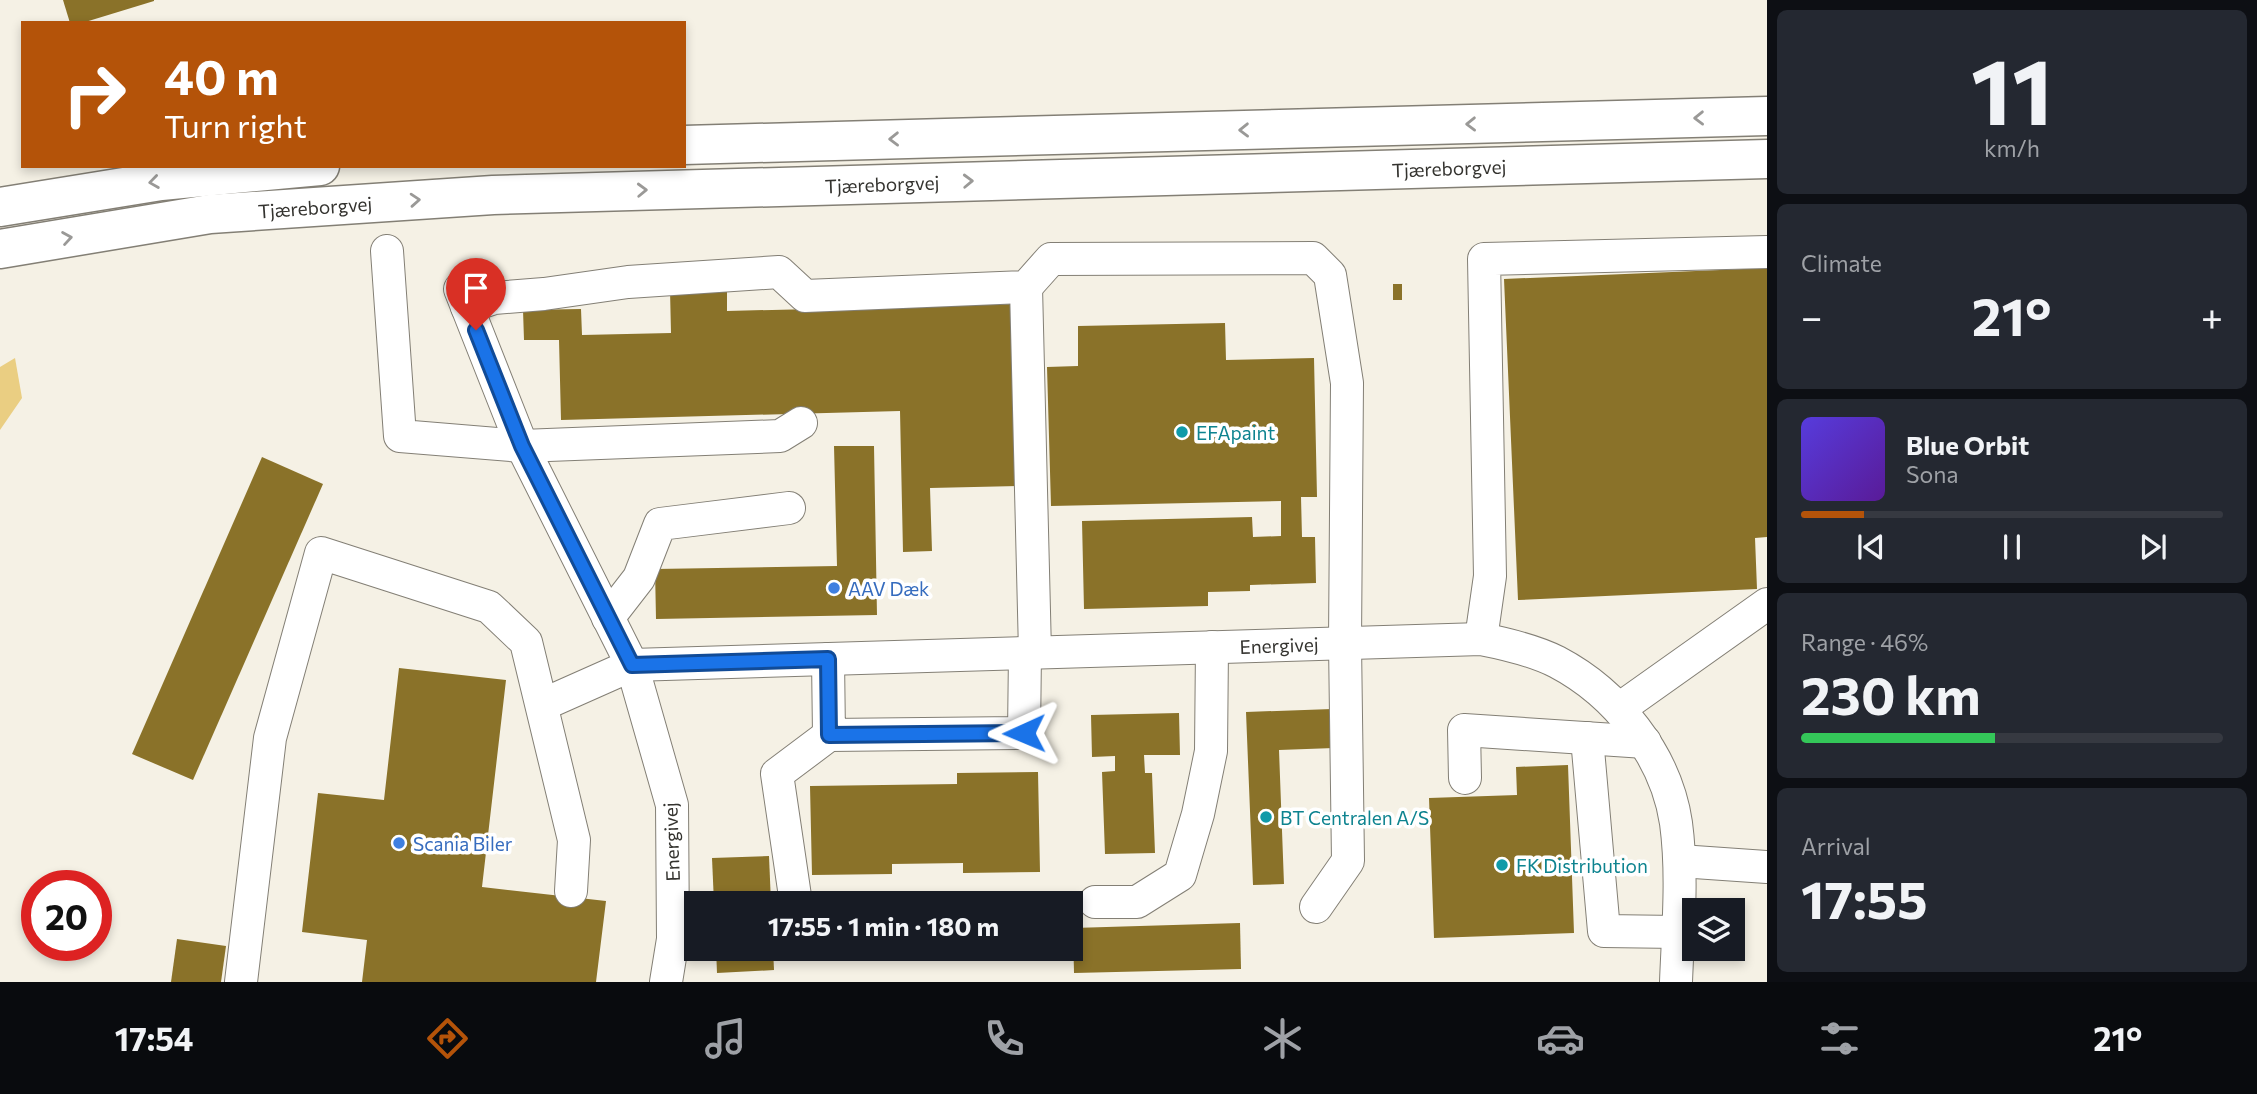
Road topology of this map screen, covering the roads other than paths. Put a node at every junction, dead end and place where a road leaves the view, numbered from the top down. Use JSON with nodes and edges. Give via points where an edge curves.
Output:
{"nodes":[{"id":1,"x":1767,"y":116,"type":"edge"},
{"id":2,"x":686,"y":145,"type":"edge"},
{"id":3,"x":1767,"y":159,"type":"edge"},
{"id":4,"x":299,"y":168,"type":"edge"},
{"id":5,"x":0,"y":207,"type":"edge"},
{"id":6,"x":0,"y":249,"type":"edge"},
{"id":7,"x":387,"y":251,"type":"dead end"},
{"id":8,"x":1767,"y":252,"type":"edge"},
{"id":9,"x":1026,"y":287,"type":"junction"},
{"id":10,"x":801,"y":423,"type":"dead end"},
{"id":11,"x":522,"y":446,"type":"junction"},
{"id":12,"x":789,"y":508,"type":"dead end"},
{"id":13,"x":1767,"y":604,"type":"edge"},
{"id":14,"x":608,"y":618,"type":"junction"},
{"id":15,"x":1481,"y":639,"type":"junction"},
{"id":16,"x":1345,"y":643,"type":"junction"},
{"id":17,"x":1212,"y":647,"type":"junction"},
{"id":18,"x":1030,"y":653,"type":"junction"},
{"id":19,"x":828,"y":659,"type":"junction"},
{"id":20,"x":632,"y":665,"type":"junction"},
{"id":21,"x":542,"y":705,"type":"junction"},
{"id":22,"x":1619,"y":709,"type":"junction"},
{"id":23,"x":829,"y":735,"type":"junction"},
{"id":24,"x":1587,"y":738,"type":"junction"},
{"id":25,"x":1645,"y":742,"type":"junction"},
{"id":26,"x":1465,"y":778,"type":"dead end"},
{"id":27,"x":1680,"y":861,"type":"junction"},
{"id":28,"x":1767,"y":867,"type":"edge"},
{"id":29,"x":571,"y":891,"type":"dead end"},
{"id":30,"x":794,"y":891,"type":"edge"},
{"id":31,"x":1095,"y":902,"type":"dead end"},
{"id":32,"x":1316,"y":907,"type":"dead end"},
{"id":33,"x":1678,"y":932,"type":"junction"},
{"id":34,"x":241,"y":982,"type":"edge"},
{"id":35,"x":666,"y":982,"type":"edge"},
{"id":36,"x":1676,"y":982,"type":"edge"}],
"edges":[{"from":1,"to":2,"type":"highway","one_way":true},
{"from":6,"to":3,"type":"highway","name":"Tjæreborgvej","one_way":true,"via":[[210,214],[494,195]]},
{"from":4,"to":5,"type":"highway","name":"Tjæreborgvej","one_way":true,"via":[[161,181]]},
{"from":7,"to":11,"type":"street","via":[[400,436]]},
{"from":8,"to":15,"type":"street","via":[[1484,259],[1490,576]]},
{"from":9,"to":11,"type":"street","name":"Energivej","via":[[805,296],[779,272],[463,298]]},
{"from":9,"to":16,"type":"street","via":[[1051,259],[1313,258],[1330,275],[1348,383]]},
{"from":9,"to":18,"type":"street"},
{"from":10,"to":11,"type":"street","via":[[780,436]]},
{"from":11,"to":14,"type":"street","name":"Energivej"},
{"from":12,"to":14,"type":"street","via":[[660,524],[639,578]]},
{"from":13,"to":22,"type":"street"},
{"from":14,"to":20,"type":"street","name":"Energivej"},
{"from":15,"to":16,"type":"street","name":"Energivej"},
{"from":15,"to":22,"type":"street","name":"Energivej","via":[[1520,647],[1556,662],[1590,682]]},
{"from":16,"to":17,"type":"street","name":"Energivej"},
{"from":16,"to":32,"type":"street","via":[[1348,860]]},
{"from":17,"to":18,"type":"street","name":"Energivej"},
{"from":17,"to":31,"type":"street","via":[[1211,751],[1180,875],[1137,902]]},
{"from":18,"to":19,"type":"street","name":"Energivej"},
{"from":18,"to":23,"type":"street","via":[[1024,733]]},
{"from":19,"to":20,"type":"street","name":"Energivej"},
{"from":19,"to":23,"type":"street"},
{"from":20,"to":21,"type":"street"},
{"from":20,"to":35,"type":"street","name":"Energivej","via":[[672,805],[673,939]]},
{"from":21,"to":29,"type":"street","via":[[574,840]]},
{"from":21,"to":34,"type":"street","via":[[526,642],[489,607],[321,553],[270,738]]},
{"from":22,"to":25,"type":"street","name":"Energivej"},
{"from":23,"to":30,"type":"street","via":[[777,775]]},
{"from":24,"to":25,"type":"street"},
{"from":24,"to":26,"type":"street","via":[[1464,730]]},
{"from":24,"to":33,"type":"street","via":[[1605,931]]},
{"from":25,"to":27,"type":"street","name":"Energivej","via":[[1664,779]]},
{"from":27,"to":28,"type":"street"},
{"from":27,"to":33,"type":"street","name":"Energivej"},
{"from":33,"to":36,"type":"street","name":"Energivej"}]}
